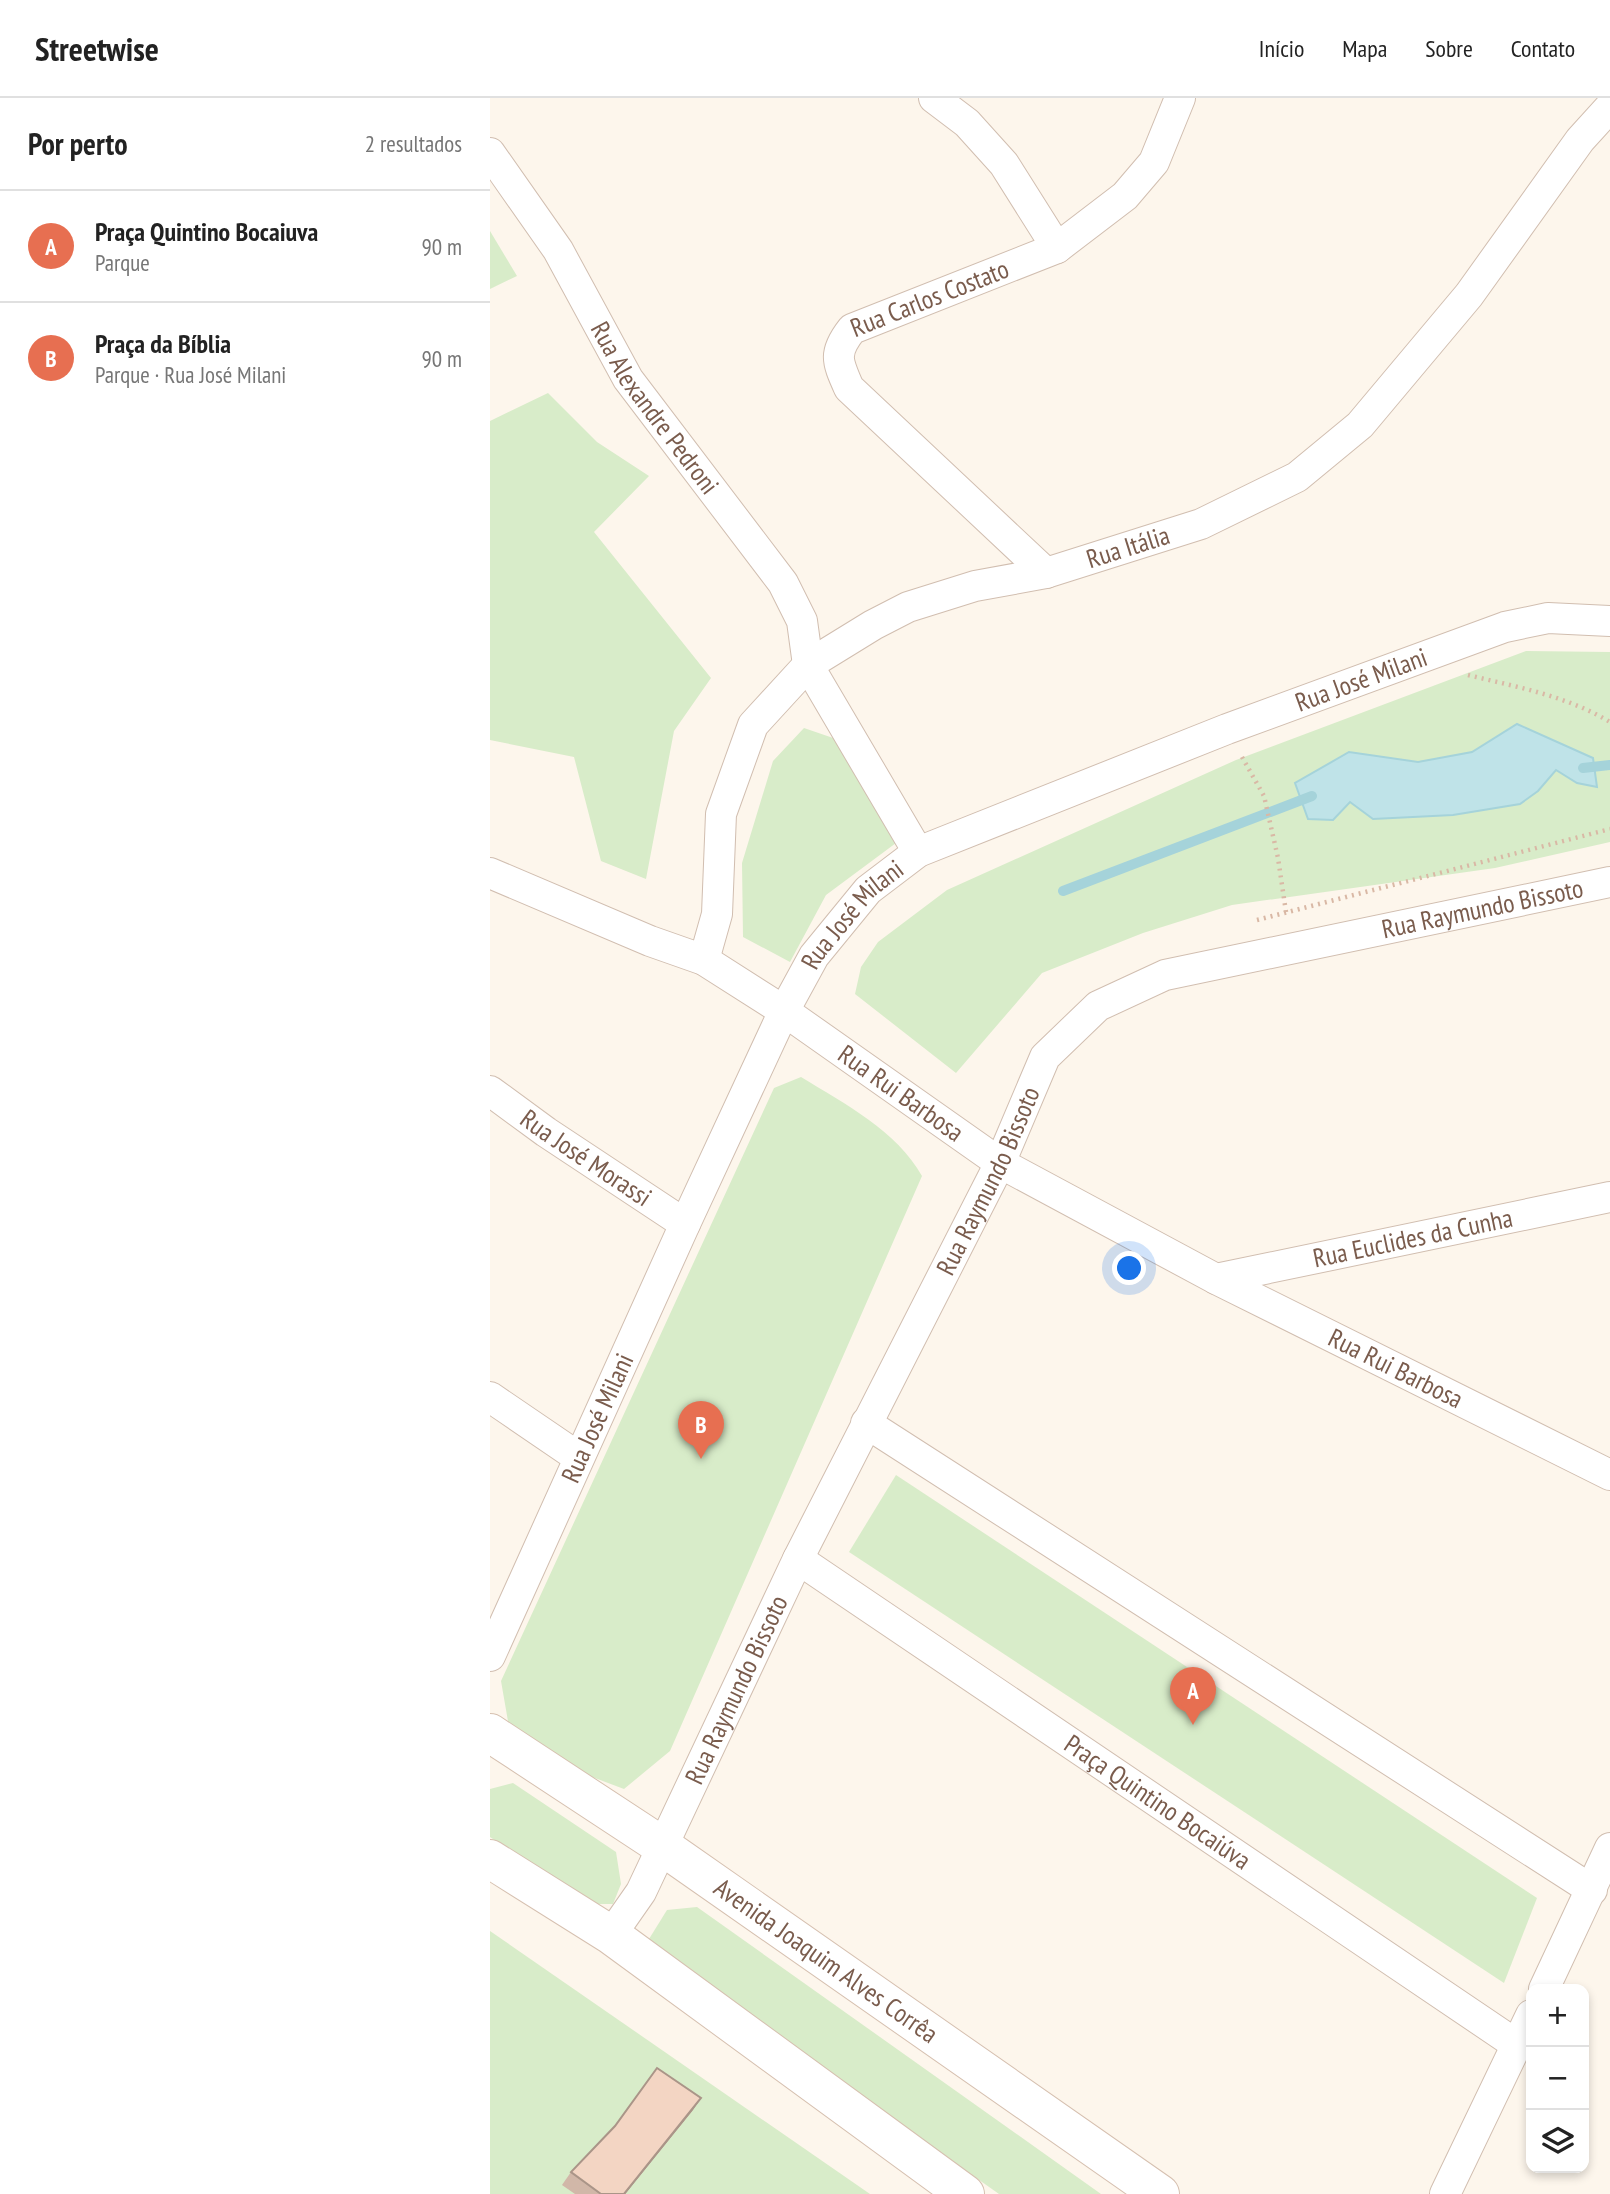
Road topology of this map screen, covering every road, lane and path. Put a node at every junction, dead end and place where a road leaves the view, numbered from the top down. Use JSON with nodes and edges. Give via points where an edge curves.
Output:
{"nodes":[{"id":1,"x":934,"y":98,"type":"edge"},
{"id":2,"x":1169,"y":107,"type":"edge"},
{"id":3,"x":1610,"y":107,"type":"edge"},
{"id":4,"x":490,"y":153,"type":"edge"},
{"id":5,"x":1057,"y":248,"type":"junction"},
{"id":6,"x":1046,"y":573,"type":"junction"},
{"id":7,"x":1610,"y":621,"type":"edge"},
{"id":8,"x":808,"y":665,"type":"junction"},
{"id":9,"x":1462,"y":674,"type":"dead end"},
{"id":10,"x":1610,"y":722,"type":"edge"},
{"id":11,"x":1227,"y":729,"type":"junction"},
{"id":12,"x":1610,"y":829,"type":"edge"},
{"id":13,"x":918,"y":852,"type":"junction"},
{"id":14,"x":490,"y":873,"type":"edge"},
{"id":15,"x":1610,"y":883,"type":"edge"},
{"id":16,"x":1286,"y":912,"type":"junction"},
{"id":17,"x":1246,"y":924,"type":"dead end"},
{"id":18,"x":704,"y":960,"type":"junction"},
{"id":19,"x":784,"y":1011,"type":"junction"},
{"id":20,"x":490,"y":1091,"type":"edge"},
{"id":21,"x":1000,"y":1163,"type":"junction"},
{"id":22,"x":1610,"y":1197,"type":"edge"},
{"id":23,"x":684,"y":1224,"type":"junction"},
{"id":24,"x":1216,"y":1279,"type":"junction"},
{"id":25,"x":490,"y":1397,"type":"edge"},
{"id":26,"x":866,"y":1423,"type":"junction"},
{"id":27,"x":578,"y":1457,"type":"junction"},
{"id":28,"x":1610,"y":1475,"type":"edge"},
{"id":29,"x":798,"y":1559,"type":"junction"},
{"id":30,"x":490,"y":1656,"type":"edge"},
{"id":31,"x":490,"y":1733,"type":"edge"},
{"id":32,"x":662,"y":1846,"type":"junction"},
{"id":33,"x":1610,"y":1849,"type":"edge"},
{"id":34,"x":490,"y":1859,"type":"edge"},
{"id":35,"x":1592,"y":1890,"type":"junction"},
{"id":36,"x":611,"y":1935,"type":"junction"},
{"id":37,"x":1546,"y":1984,"type":"edge"},
{"id":38,"x":1526,"y":2026,"type":"edge"},
{"id":39,"x":1517,"y":2045,"type":"junction"},
{"id":40,"x":965,"y":2194,"type":"edge"},
{"id":41,"x":1160,"y":2194,"type":"edge"},
{"id":42,"x":1445,"y":2194,"type":"edge"}],
"edges":[{"from":1,"to":5,"type":"street","via":[[967,123],[1004,164]]},
{"from":2,"to":5,"type":"street","name":"Rua Carlos Costato","via":[[1154,162],[1125,196]]},
{"from":3,"to":6,"type":"street","name":"Rua Itália","via":[[1580,140],[1469,295],[1350,434],[1297,477],[1201,524]]},
{"from":4,"to":8,"type":"street","name":"Rua Alexandre Pedroni","via":[[558,250],[628,379],[783,583],[802,621]]},
{"from":5,"to":6,"type":"street","name":"Rua Carlos Costato","via":[[852,329],[840,345],[839,366],[849,387]]},
{"from":6,"to":8,"type":"street","name":"Rua Itália","via":[[975,586],[908,607]]},
{"from":7,"to":11,"type":"street","name":"Rua José Milani","via":[[1548,618],[1505,627]]},
{"from":8,"to":13,"type":"street"},
{"from":8,"to":18,"type":"street","name":"Rua Itália","via":[[753,725],[721,814],[717,914]]},
{"from":9,"to":10,"type":"path","via":[[1585,706]]},
{"from":11,"to":13,"type":"street","name":"Rua José Milani"},
{"from":11,"to":16,"type":"path","via":[[1264,796]]},
{"from":12,"to":16,"type":"path"},
{"from":13,"to":19,"type":"street","name":"Rua José Milani","via":[[868,890],[814,956]]},
{"from":14,"to":18,"type":"street","name":"Rua Rui Barbosa"},
{"from":15,"to":21,"type":"street","name":"Rua Raymundo Bissoto","via":[[1165,975],[1142,985],[1098,1006],[1045,1057]]},
{"from":16,"to":17,"type":"path"},
{"from":18,"to":19,"type":"street","name":"Rua Rui Barbosa"},
{"from":19,"to":21,"type":"street","name":"Rua Rui Barbosa"},
{"from":19,"to":23,"type":"street","name":"Rua José Milani"},
{"from":20,"to":23,"type":"street","name":"Rua José Morassi"},
{"from":21,"to":24,"type":"street","name":"Rua Rui Barbosa"},
{"from":21,"to":26,"type":"street","name":"Rua Raymundo Bissoto"},
{"from":22,"to":24,"type":"street","name":"Rua Euclides da Cunha"},
{"from":23,"to":27,"type":"street","name":"Rua José Milani"},
{"from":24,"to":28,"type":"street","name":"Rua Rui Barbosa"},
{"from":25,"to":27,"type":"street"},
{"from":26,"to":29,"type":"street","name":"Rua Raymundo Bissoto"},
{"from":26,"to":35,"type":"street"},
{"from":27,"to":30,"type":"street","name":"Rua José Milani"},
{"from":29,"to":32,"type":"street","name":"Rua Raymundo Bissoto"},
{"from":29,"to":39,"type":"street","name":"Praça Quintino Bocaiúva"},
{"from":31,"to":32,"type":"main road","name":"Avenida Joaquim Alves Corrêa"},
{"from":32,"to":36,"type":"street","name":"Rua Raymundo Bissoto","via":[[640,1892]]},
{"from":32,"to":41,"type":"main road","name":"Avenida Joaquim Alves Corrêa"},
{"from":33,"to":35,"type":"street"},
{"from":34,"to":36,"type":"main road"},
{"from":35,"to":37,"type":"street"},
{"from":36,"to":40,"type":"main road"},
{"from":38,"to":39,"type":"street"},
{"from":39,"to":42,"type":"street"}]}
